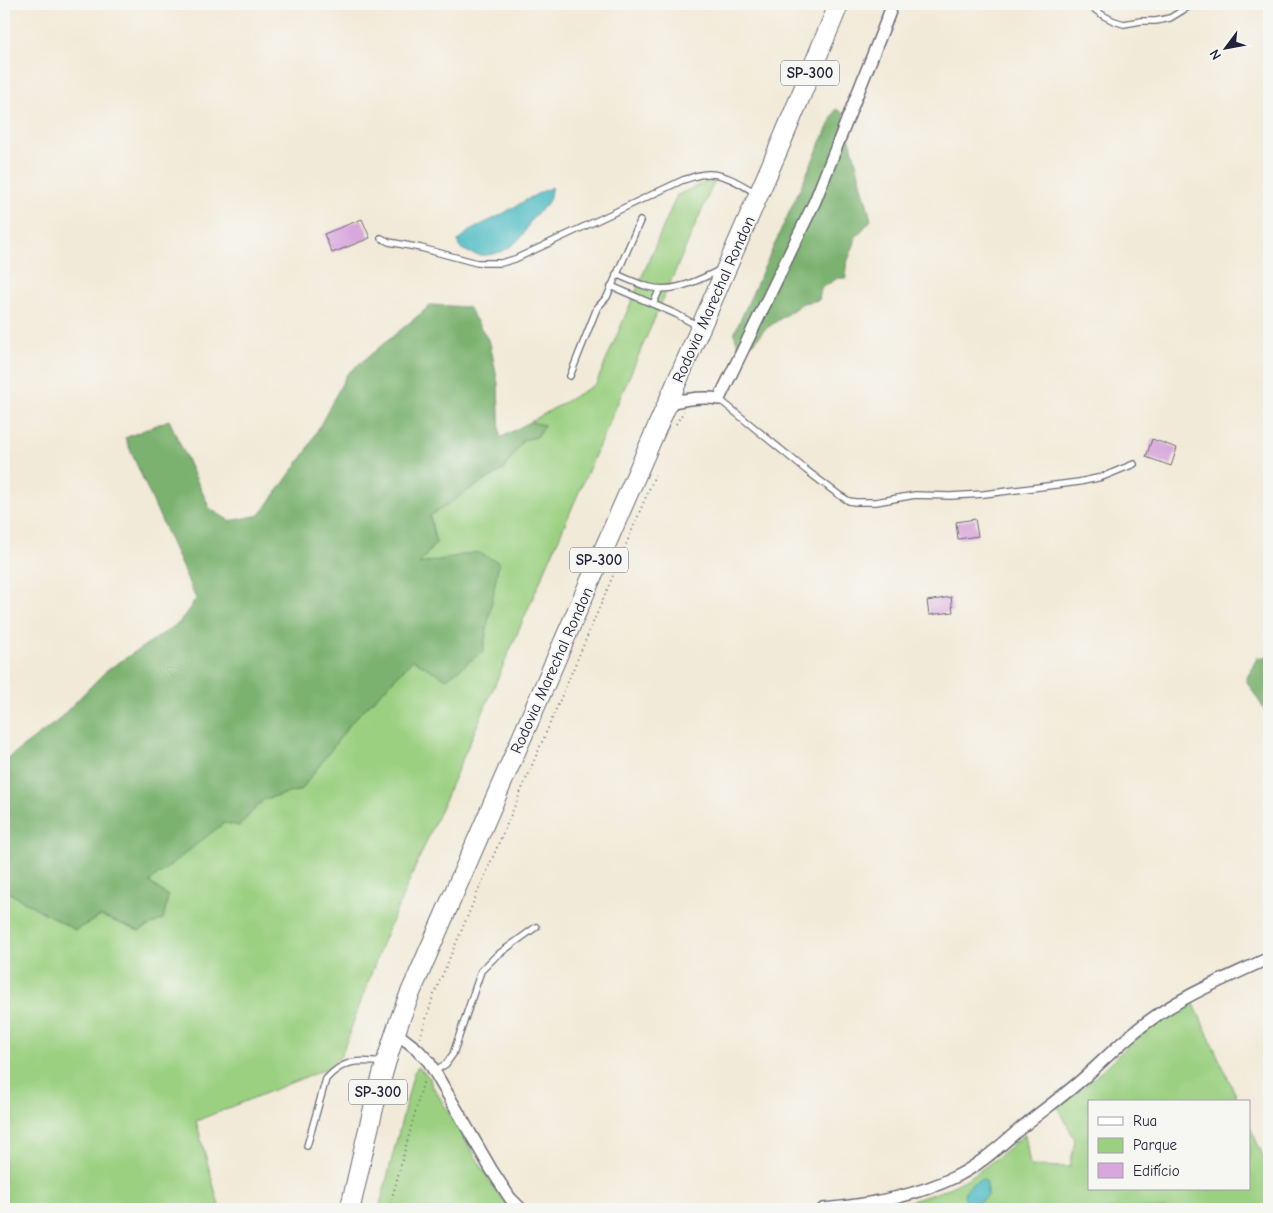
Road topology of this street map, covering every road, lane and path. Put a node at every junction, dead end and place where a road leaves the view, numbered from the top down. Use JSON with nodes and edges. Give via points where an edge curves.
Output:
{"nodes":[{"id":1,"x":840,"y":4,"type":"edge"},
{"id":2,"x":893,"y":4,"type":"edge"},
{"id":3,"x":1087,"y":4,"type":"edge"},
{"id":4,"x":1193,"y":4,"type":"edge"},
{"id":5,"x":758,"y":194,"type":"junction"},
{"id":6,"x":640,"y":220,"type":"dead end"},
{"id":7,"x":381,"y":238,"type":"dead end"},
{"id":8,"x":726,"y":267,"type":"junction"},
{"id":9,"x":616,"y":274,"type":"junction"},
{"id":10,"x":611,"y":286,"type":"junction"},
{"id":11,"x":660,"y":289,"type":"junction"},
{"id":12,"x":653,"y":304,"type":"junction"},
{"id":13,"x":700,"y":327,"type":"junction"},
{"id":14,"x":570,"y":376,"type":"dead end"},
{"id":15,"x":696,"y":398,"type":"junction"},
{"id":16,"x":719,"y":399,"type":"junction"},
{"id":17,"x":667,"y":403,"type":"junction"},
{"id":18,"x":673,"y":430,"type":"dead end"},
{"id":19,"x":1134,"y":464,"type":"dead end"},
{"id":20,"x":655,"y":474,"type":"dead end"},
{"id":21,"x":536,"y":927,"type":"dead end"},
{"id":22,"x":1269,"y":958,"type":"edge"},
{"id":23,"x":396,"y":1032,"type":"junction"},
{"id":24,"x":417,"y":1049,"type":"junction"},
{"id":25,"x":386,"y":1063,"type":"junction"},
{"id":26,"x":432,"y":1067,"type":"junction"},
{"id":27,"x":307,"y":1146,"type":"dead end"},
{"id":28,"x":350,"y":1209,"type":"edge"},
{"id":29,"x":389,"y":1209,"type":"edge"},
{"id":30,"x":521,"y":1209,"type":"edge"},
{"id":31,"x":823,"y":1209,"type":"edge"}],
"edges":[{"from":1,"to":5,"type":"main road","name":"Rodovia Marechal Rondon","number":"SP-300"},
{"from":2,"to":16,"type":"street","via":[[815,201]]},
{"from":3,"to":4,"type":"lane","via":[[1124,24],[1170,18]]},
{"from":5,"to":7,"type":"lane","via":[[718,174],[696,176],[500,263],[477,263]]},
{"from":5,"to":8,"type":"main road","name":"Rodovia Marechal Rondon","number":"SP-300"},
{"from":6,"to":9,"type":"lane"},
{"from":8,"to":11,"type":"lane","via":[[684,286]]},
{"from":8,"to":13,"type":"main road","name":"Rodovia Marechal Rondon","number":"SP-300"},
{"from":9,"to":10,"type":"lane"},
{"from":9,"to":11,"type":"lane"},
{"from":10,"to":12,"type":"lane"},
{"from":10,"to":14,"type":"lane","via":[[607,297],[597,308]]},
{"from":11,"to":12,"type":"lane"},
{"from":12,"to":13,"type":"lane"},
{"from":13,"to":17,"type":"main road","name":"Rodovia Marechal Rondon","number":"SP-300"},
{"from":15,"to":16,"type":"street"},
{"from":15,"to":17,"type":"street"},
{"from":15,"to":18,"type":"path"},
{"from":16,"to":19,"type":"lane","via":[[839,495],[855,502],[915,495],[984,494],[1079,482]]},
{"from":17,"to":23,"type":"main road","name":"Rodovia Marechal Rondon","number":"SP-300","via":[[416,978]]},
{"from":20,"to":24,"type":"path","via":[[433,997]]},
{"from":21,"to":26,"type":"lane","via":[[481,971],[452,1054],[446,1064]]},
{"from":22,"to":31,"type":"street","via":[[1161,1012],[991,1153],[956,1176],[883,1201]]},
{"from":23,"to":24,"type":"street"},
{"from":23,"to":25,"type":"main road","name":"Rodovia Marechal Rondon","number":"SP-300"},
{"from":24,"to":26,"type":"street"},
{"from":25,"to":27,"type":"lane","via":[[353,1061],[332,1072],[326,1079]]},
{"from":25,"to":28,"type":"main road","name":"Rodovia Marechal Rondon","number":"SP-300"},
{"from":26,"to":29,"type":"path"},
{"from":26,"to":30,"type":"street","via":[[491,1168]]}]}
